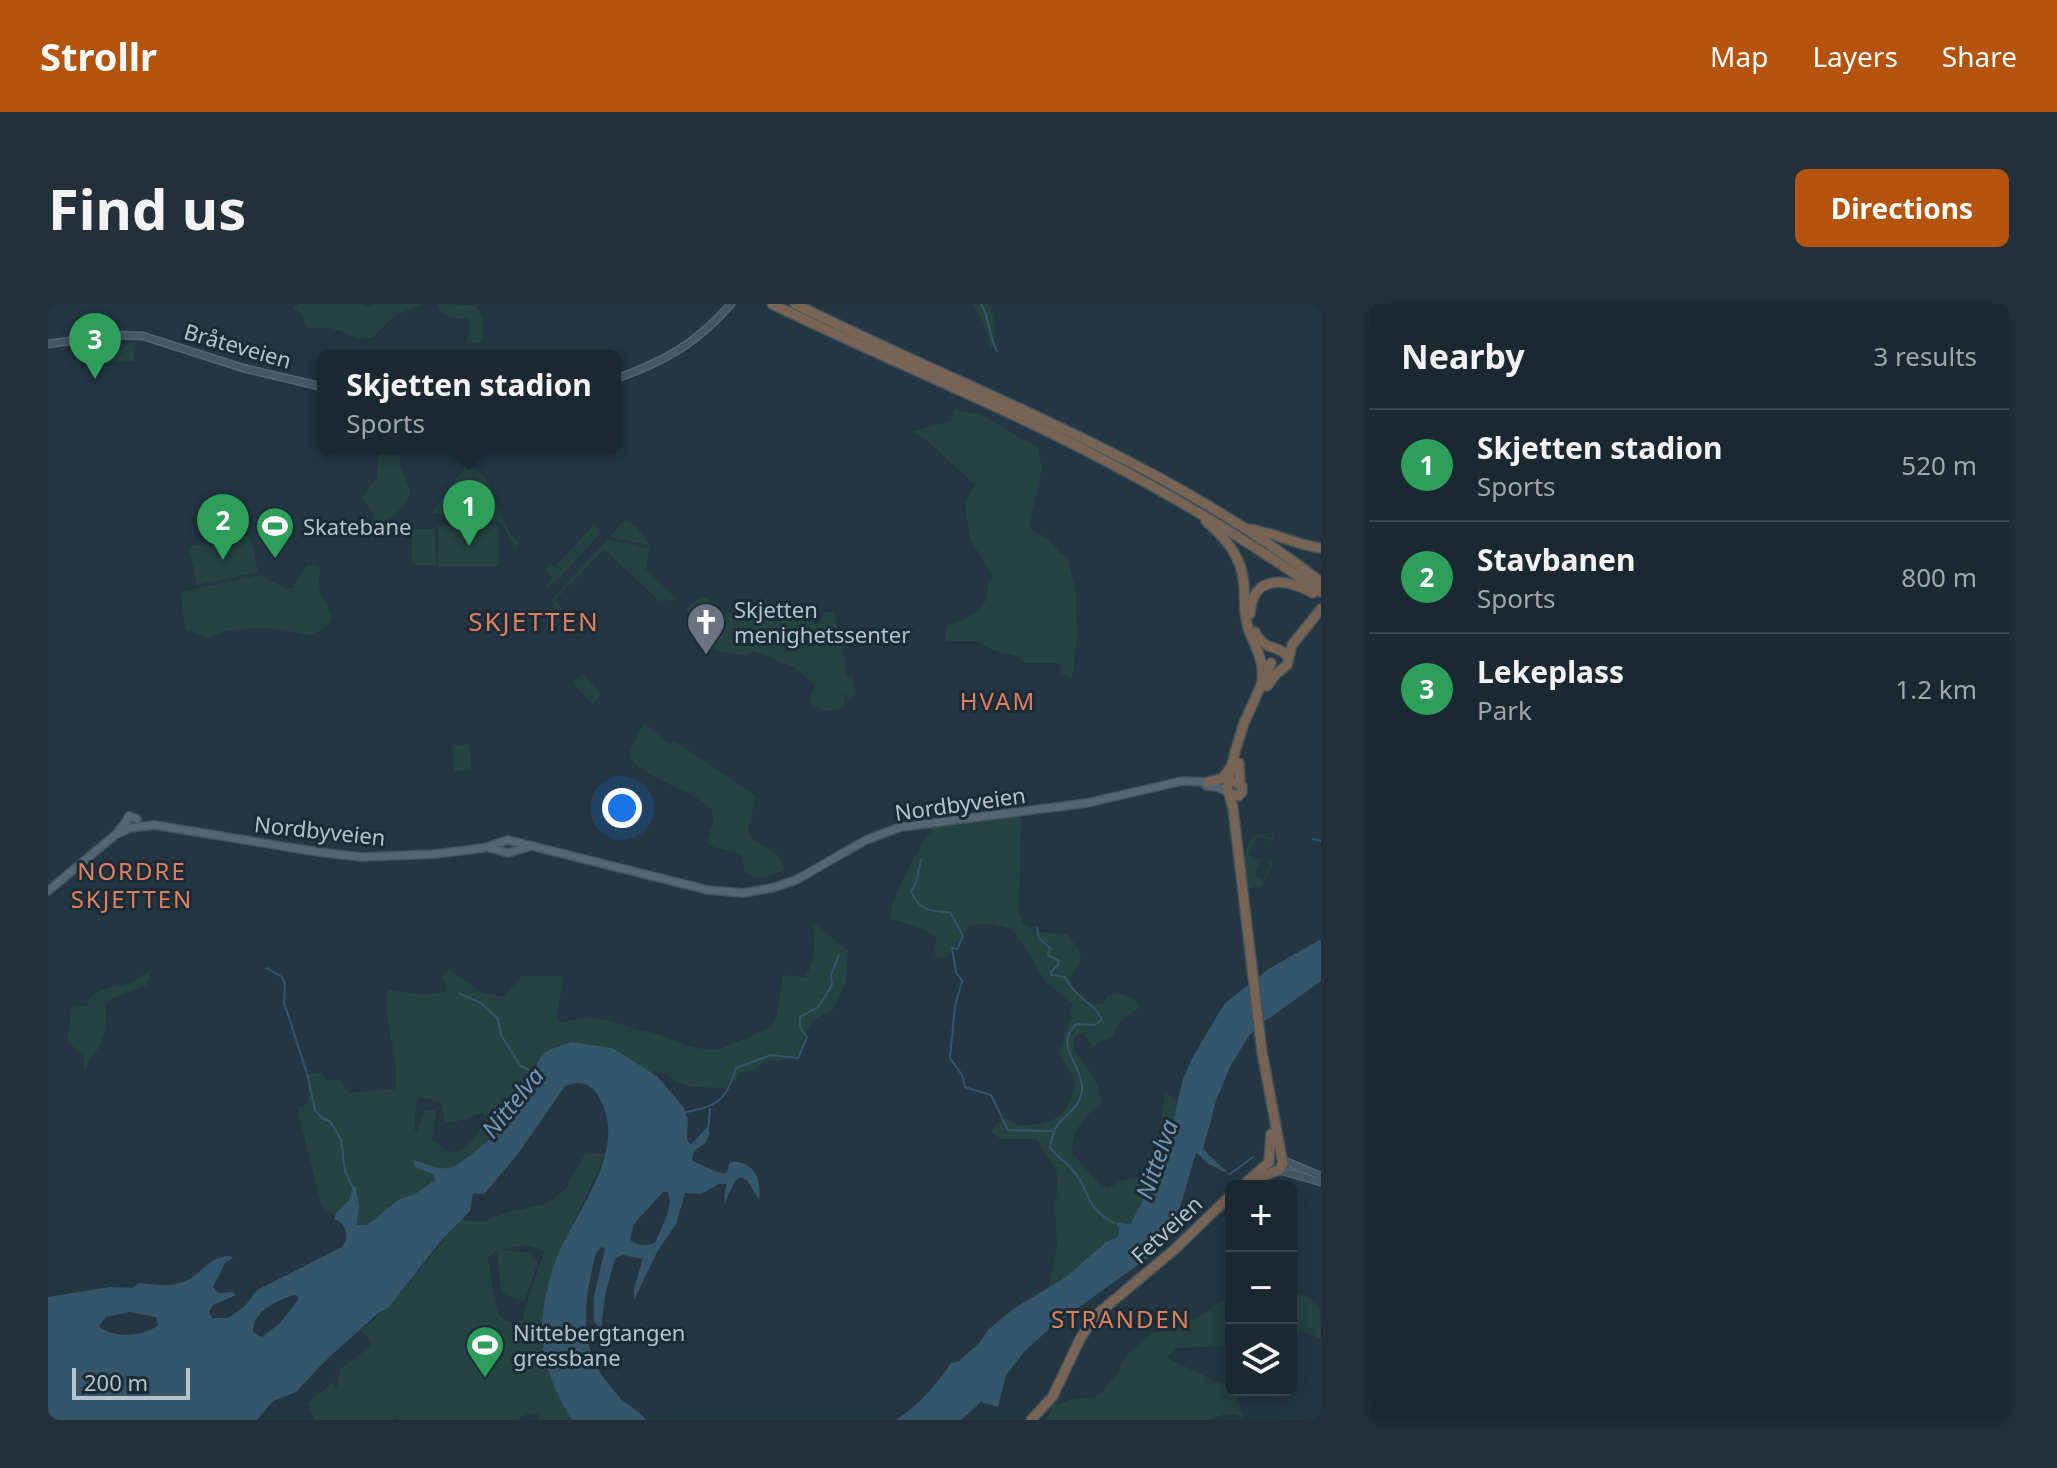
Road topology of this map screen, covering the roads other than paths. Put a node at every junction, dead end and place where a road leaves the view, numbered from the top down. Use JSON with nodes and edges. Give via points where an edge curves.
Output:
{"nodes":[{"id":1,"x":731,"y":304,"type":"edge"},
{"id":2,"x":772,"y":304,"type":"edge"},
{"id":3,"x":795,"y":304,"type":"edge"},
{"id":4,"x":48,"y":344,"type":"edge"},
{"id":5,"x":621,"y":377,"type":"edge"},
{"id":6,"x":317,"y":386,"type":"edge"},
{"id":7,"x":1189,"y":507,"type":"junction"},
{"id":8,"x":1244,"y":529,"type":"junction"},
{"id":9,"x":1321,"y":548,"type":"edge"},
{"id":10,"x":1320,"y":580,"type":"edge"},
{"id":11,"x":1321,"y":597,"type":"edge"},
{"id":12,"x":1316,"y":612,"type":"edge"},
{"id":13,"x":1251,"y":635,"type":"junction"},
{"id":14,"x":1295,"y":640,"type":"junction"},
{"id":15,"x":1277,"y":650,"type":"junction"},
{"id":16,"x":1288,"y":657,"type":"junction"},
{"id":17,"x":1270,"y":662,"type":"junction"},
{"id":18,"x":1281,"y":669,"type":"junction"},
{"id":19,"x":1260,"y":692,"type":"junction"},
{"id":20,"x":1234,"y":757,"type":"junction"},
{"id":21,"x":1208,"y":782,"type":"junction"},
{"id":22,"x":1172,"y":783,"type":"junction"},
{"id":23,"x":1232,"y":788,"type":"junction"},
{"id":24,"x":48,"y":891,"type":"edge"},
{"id":25,"x":1276,"y":1163,"type":"junction"},
{"id":26,"x":1321,"y":1179,"type":"edge"},
{"id":27,"x":1251,"y":1180,"type":"edge"},
{"id":28,"x":1225,"y":1202,"type":"edge"},
{"id":29,"x":1031,"y":1420,"type":"edge"}],
"edges":[{"from":1,"to":5,"type":"main road","via":[[694,340]]},
{"from":2,"to":7,"type":"highway","via":[[1028,422]]},
{"from":3,"to":8,"type":"highway","via":[[1080,437]]},
{"from":4,"to":6,"type":"main road","name":"Bråteveien","via":[[139,336]]},
{"from":7,"to":11,"type":"highway"},
{"from":7,"to":13,"type":"highway","via":[[1238,558]]},
{"from":8,"to":9,"type":"highway"},
{"from":8,"to":10,"type":"highway"},
{"from":11,"to":12,"type":"highway"},
{"from":11,"to":15,"type":"highway","via":[[1284,581],[1258,591],[1251,602],[1252,624],[1262,643]]},
{"from":12,"to":14,"type":"highway"},
{"from":12,"to":15,"type":"highway"},
{"from":13,"to":17,"type":"highway"},
{"from":13,"to":19,"type":"highway","via":[[1263,666]]},
{"from":14,"to":16,"type":"highway"},
{"from":14,"to":19,"type":"highway","via":[[1290,668]]},
{"from":15,"to":16,"type":"highway"},
{"from":15,"to":17,"type":"highway"},
{"from":16,"to":18,"type":"highway"},
{"from":17,"to":18,"type":"highway"},
{"from":17,"to":19,"type":"highway"},
{"from":18,"to":19,"type":"highway"},
{"from":19,"to":20,"type":"highway"},
{"from":19,"to":23,"type":"highway"},
{"from":20,"to":21,"type":"highway","via":[[1225,777]]},
{"from":20,"to":23,"type":"highway"},
{"from":21,"to":22,"type":"main road","name":"Nordbyveien"},
{"from":21,"to":23,"type":"main road","name":"Nordbyveien"},
{"from":22,"to":23,"type":"main road","name":"Nordbyveien"},
{"from":22,"to":24,"type":"main road","name":"Nordbyveien","via":[[1087,803],[891,830],[796,880],[747,893],[714,891],[530,846],[355,856],[132,824]]},
{"from":23,"to":25,"type":"highway"},
{"from":25,"to":26,"type":"main road"},
{"from":25,"to":27,"type":"highway"},
{"from":28,"to":29,"type":"highway","name":"Fetveien","via":[[1184,1248],[1102,1309],[1088,1325],[1053,1396]]}]}
